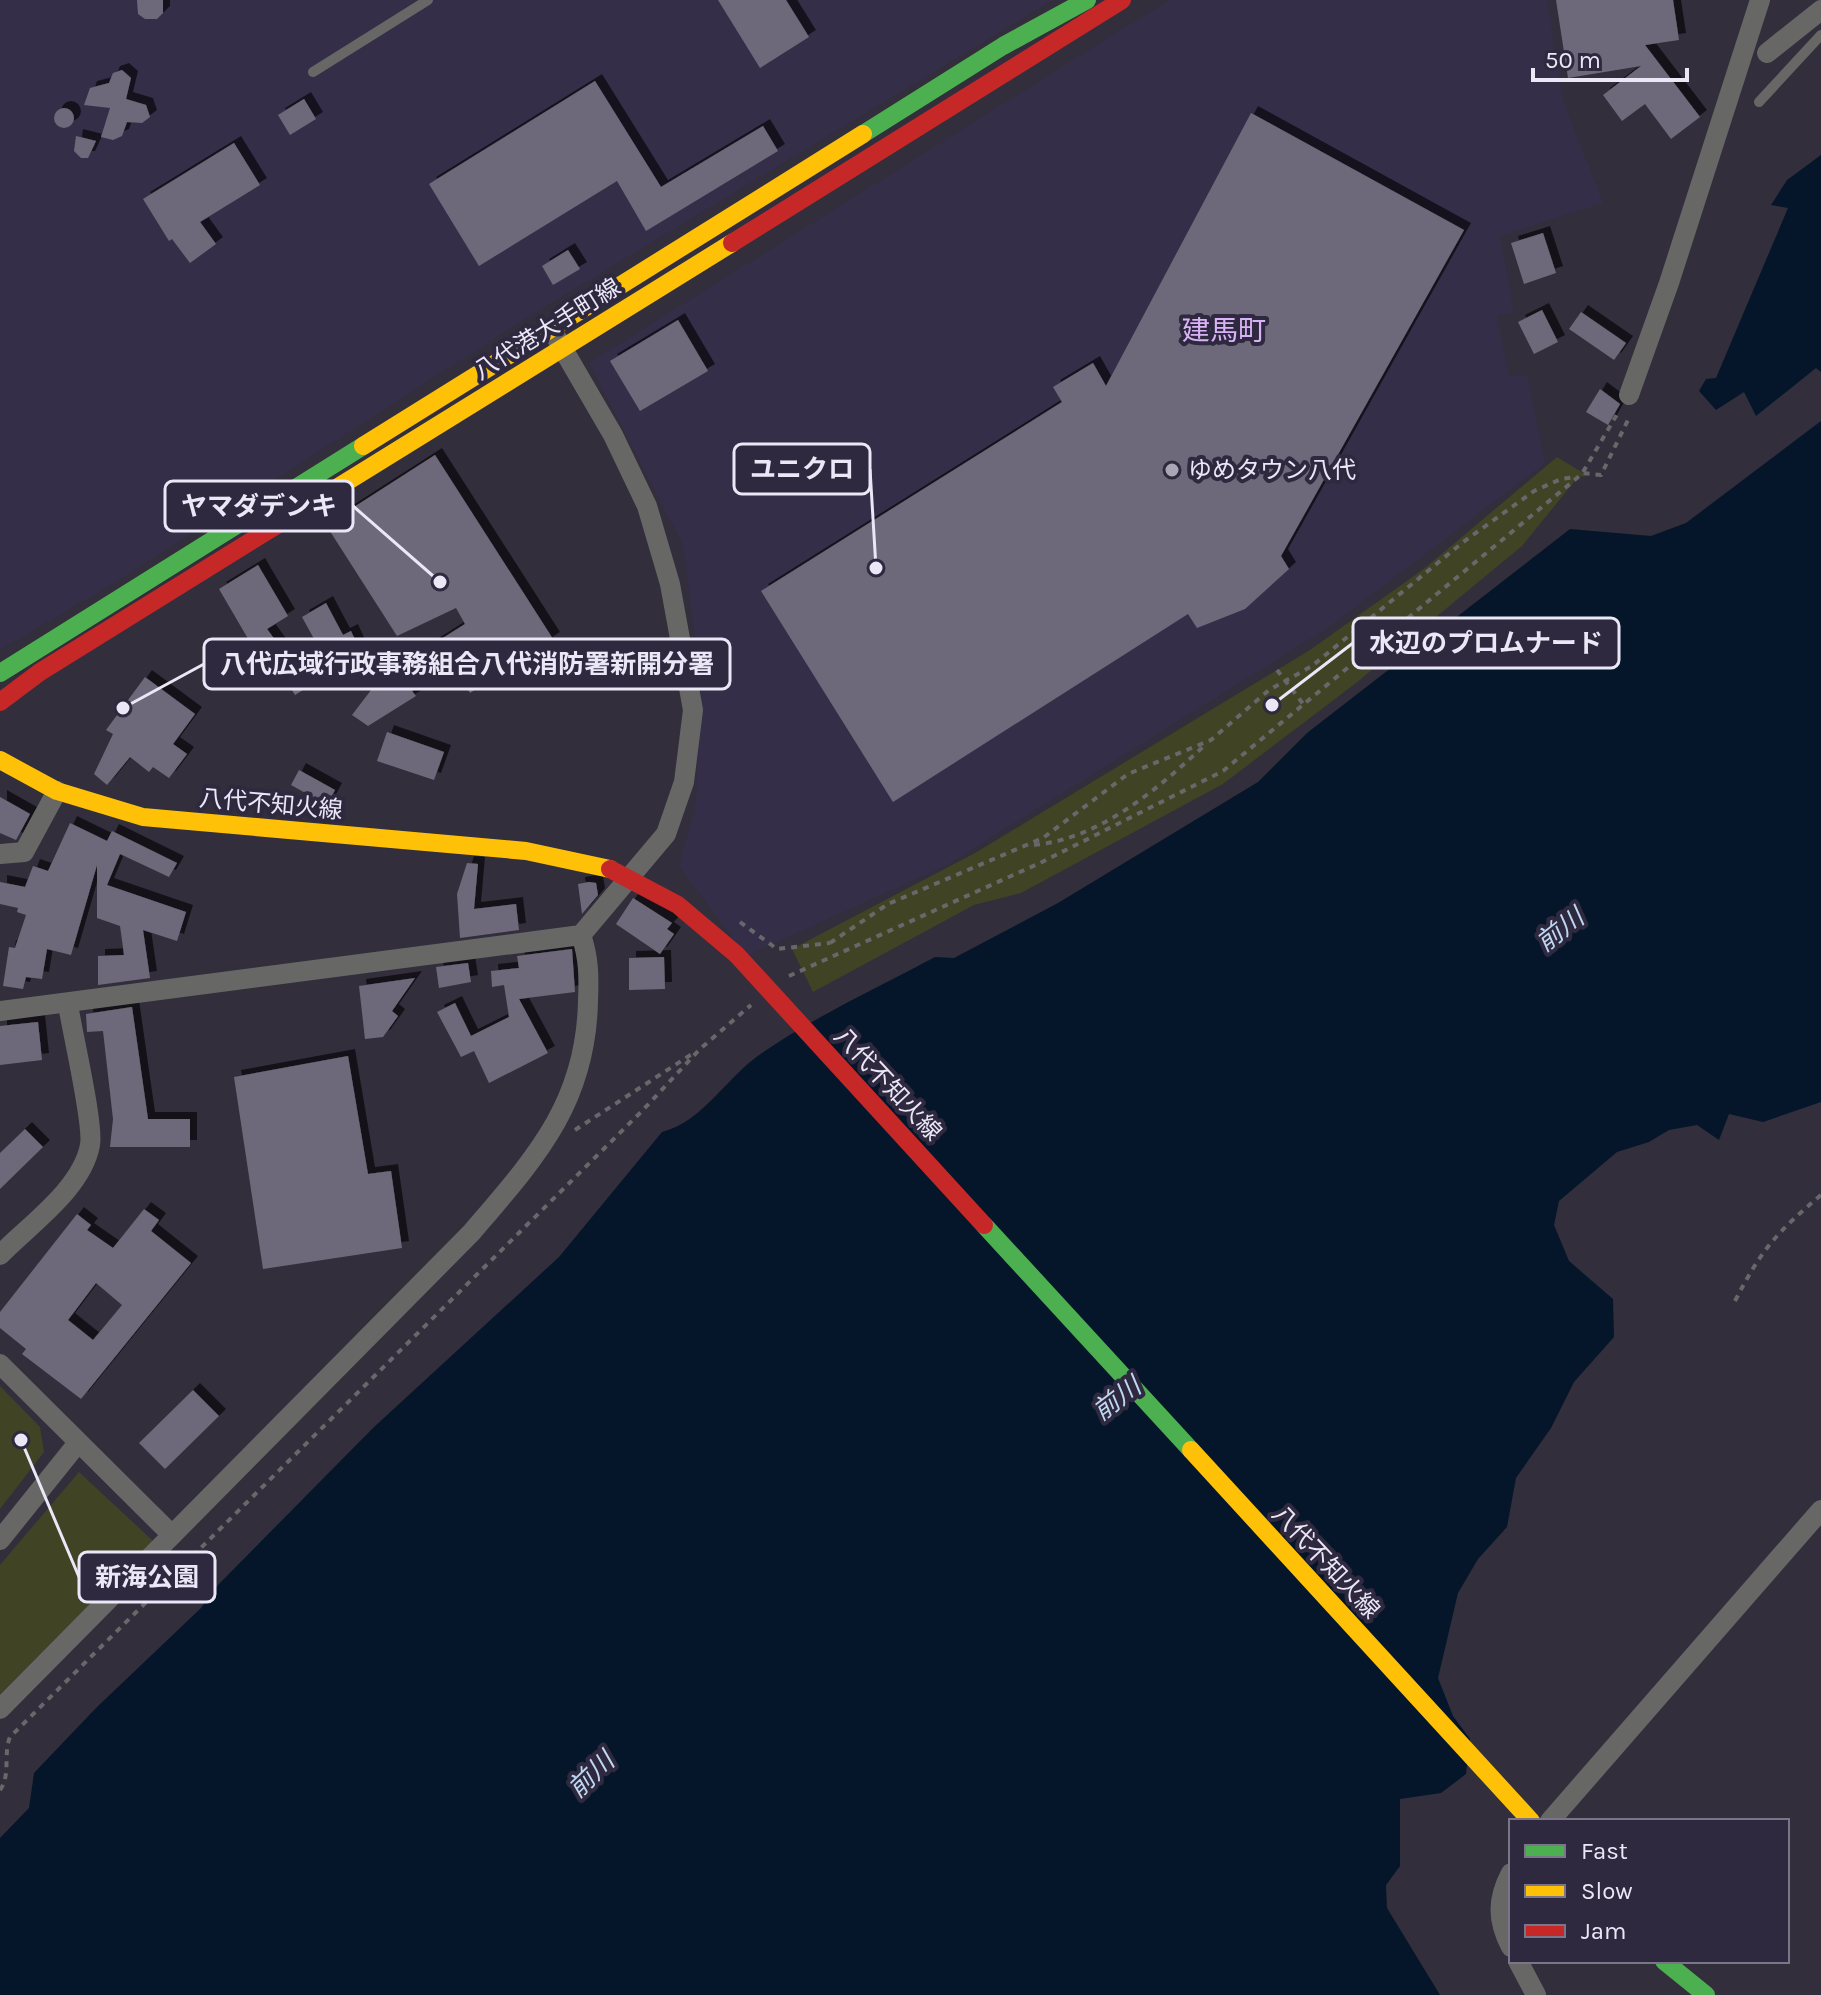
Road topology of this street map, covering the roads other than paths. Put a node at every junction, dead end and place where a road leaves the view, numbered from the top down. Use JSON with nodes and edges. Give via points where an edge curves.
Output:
{"nodes":[{"id":1,"x":428,"y":0,"type":"edge"},
{"id":2,"x":1087,"y":0,"type":"edge"},
{"id":3,"x":1122,"y":0,"type":"edge"},
{"id":4,"x":1760,"y":0,"type":"edge"},
{"id":5,"x":1821,"y":10,"type":"edge"},
{"id":6,"x":1821,"y":35,"type":"edge"},
{"id":7,"x":1767,"y":53,"type":"dead end"},
{"id":8,"x":313,"y":72,"type":"dead end"},
{"id":9,"x":1759,"y":102,"type":"dead end"},
{"id":10,"x":556,"y":339,"type":"junction"},
{"id":11,"x":1629,"y":395,"type":"road end"},
{"id":12,"x":0,"y":673,"type":"edge"},
{"id":13,"x":0,"y":702,"type":"edge"},
{"id":14,"x":0,"y":760,"type":"edge"},
{"id":15,"x":57,"y":791,"type":"junction"},
{"id":16,"x":0,"y":854,"type":"edge"},
{"id":17,"x":581,"y":935,"type":"junction"},
{"id":18,"x":68,"y":1004,"type":"junction"},
{"id":19,"x":0,"y":1011,"type":"edge"},
{"id":20,"x":0,"y":1255,"type":"edge"},
{"id":21,"x":0,"y":1364,"type":"edge"},
{"id":22,"x":77,"y":1444,"type":"junction"},
{"id":23,"x":1821,"y":1510,"type":"edge"},
{"id":24,"x":172,"y":1535,"type":"junction"},
{"id":25,"x":0,"y":1540,"type":"edge"},
{"id":26,"x":0,"y":1709,"type":"edge"},
{"id":27,"x":1529,"y":1819,"type":"edge"},
{"id":28,"x":1552,"y":1819,"type":"edge"},
{"id":29,"x":1509,"y":1878,"type":"edge"},
{"id":30,"x":1509,"y":1943,"type":"edge"},
{"id":31,"x":1519,"y":1963,"type":"edge"},
{"id":32,"x":1666,"y":1963,"type":"edge"},
{"id":33,"x":1536,"y":1995,"type":"edge"},
{"id":34,"x":1706,"y":1995,"type":"edge"}],
"edges":[{"from":1,"to":8,"type":"lane"},
{"from":2,"to":10,"type":"main road","name":"八代港大手町線","via":[[1003,46]]},
{"from":3,"to":10,"type":"main road","name":"八代港大手町線"},
{"from":4,"to":11,"type":"street"},
{"from":5,"to":7,"type":"street"},
{"from":6,"to":9,"type":"lane"},
{"from":10,"to":12,"type":"main road","name":"八代港大手町線"},
{"from":10,"to":13,"type":"main road","name":"八代港大手町線"},
{"from":10,"to":17,"type":"street","via":[[613,435],[647,506],[670,584],[693,710],[684,782],[666,834]]},
{"from":14,"to":15,"type":"main road","name":"八代不知火線"},
{"from":15,"to":16,"type":"street","via":[[24,852]]},
{"from":15,"to":27,"type":"main road","name":"八代不知火線","bridge":true,"via":[[143,817],[526,851],[610,869],[689,909],[736,954]]},
{"from":17,"to":18,"type":"street"},
{"from":17,"to":24,"type":"street","via":[[589,958],[588,1031],[569,1101],[534,1159],[472,1232]]},
{"from":18,"to":19,"type":"street"},
{"from":18,"to":20,"type":"street","via":[[91,1143],[66,1188]]},
{"from":21,"to":22,"type":"street"},
{"from":22,"to":24,"type":"street"},
{"from":22,"to":25,"type":"street"},
{"from":23,"to":28,"type":"street"},
{"from":24,"to":26,"type":"street"},
{"from":29,"to":30,"type":"street","via":[[1498,1905]]},
{"from":31,"to":33,"type":"street"},
{"from":32,"to":34,"type":"main road"}]}
